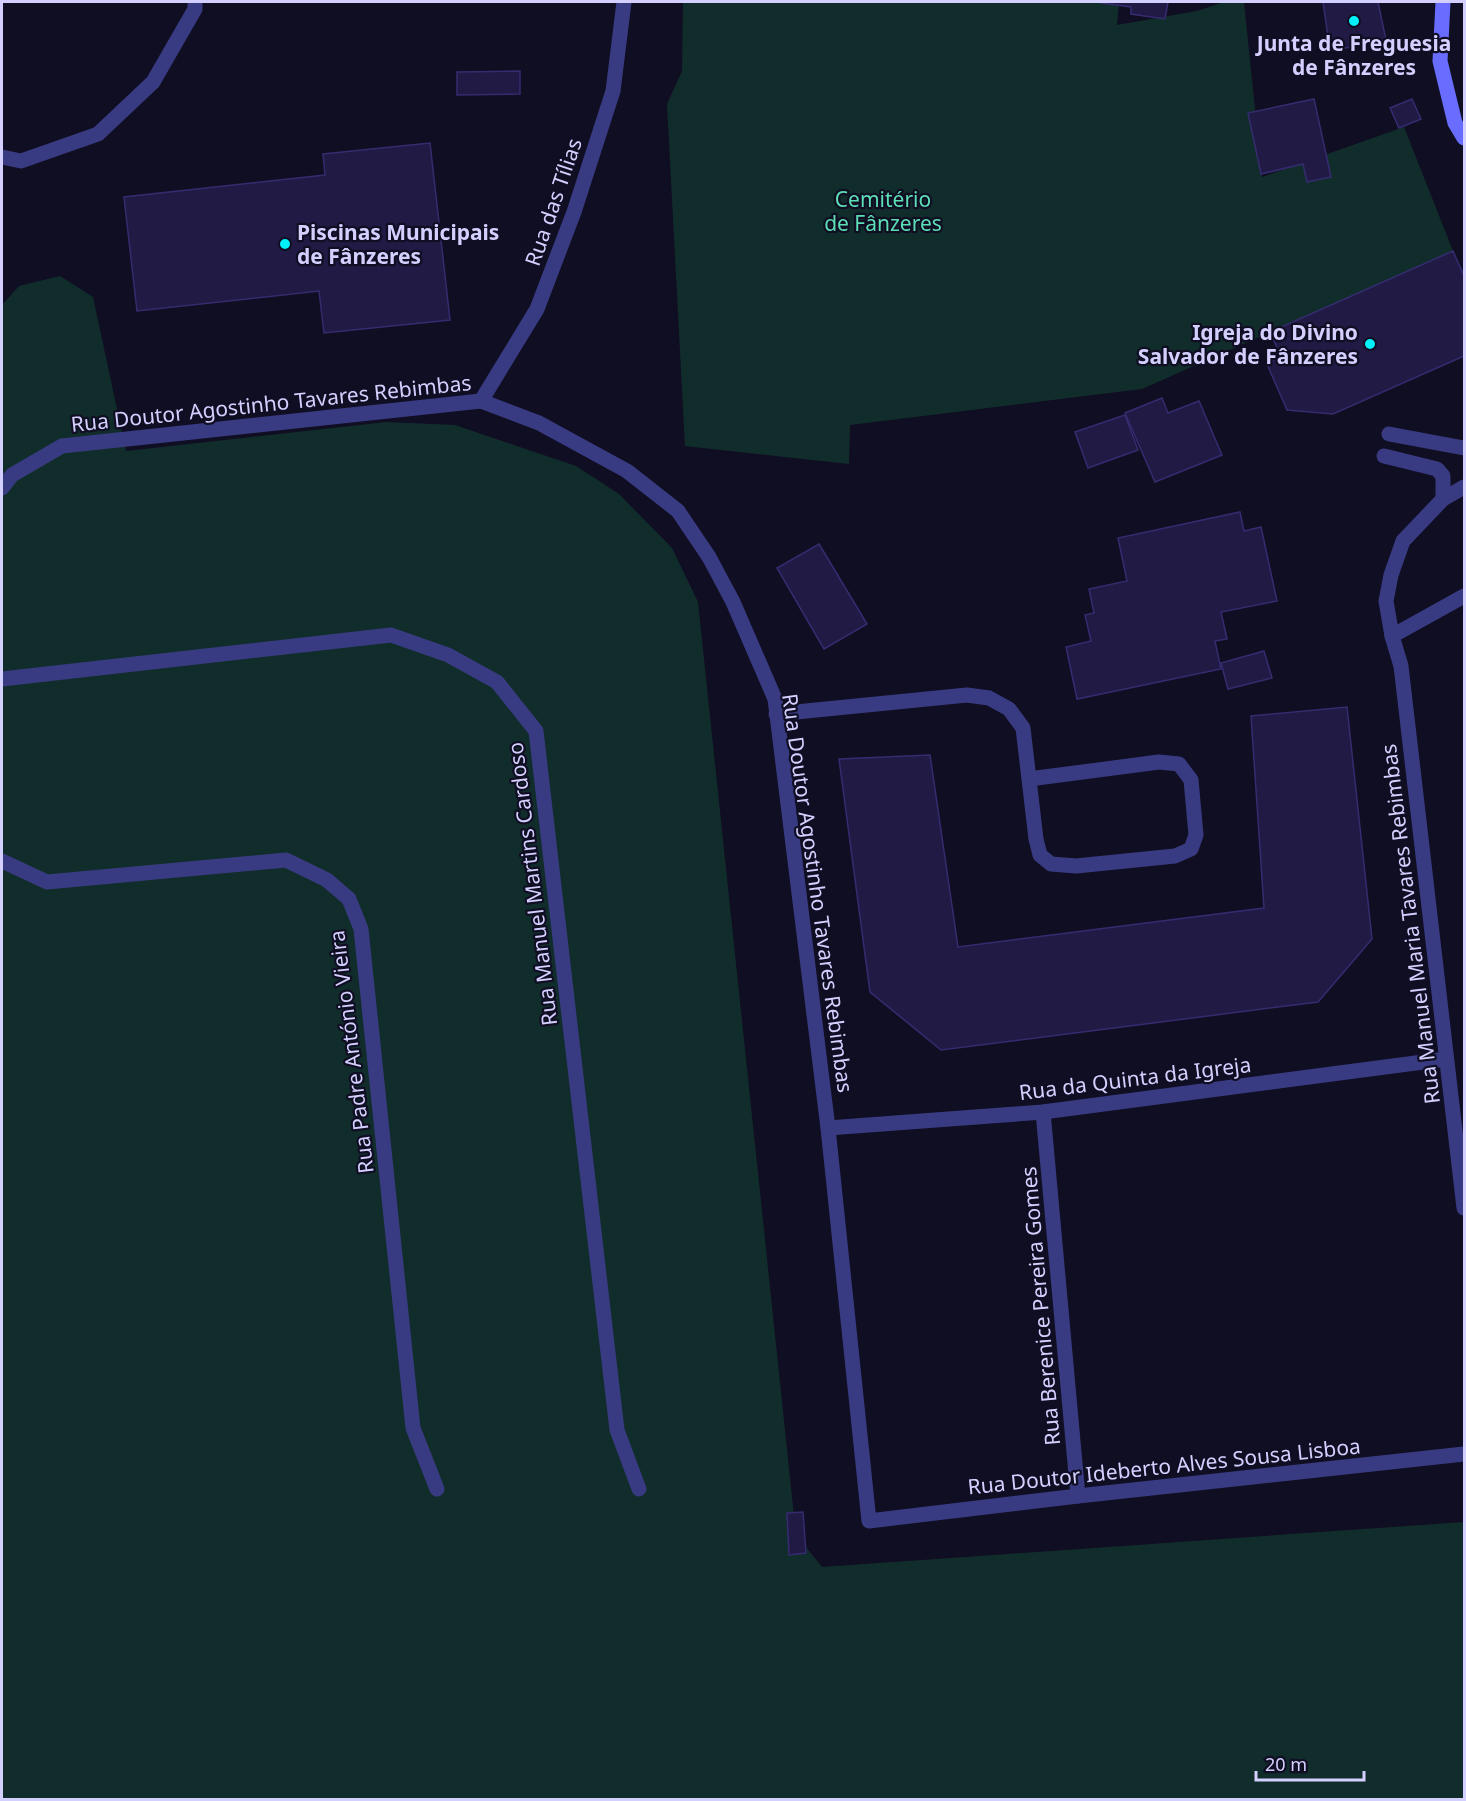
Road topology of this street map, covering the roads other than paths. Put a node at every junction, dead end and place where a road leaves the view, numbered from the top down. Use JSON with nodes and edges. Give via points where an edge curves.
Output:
{"nodes":[{"id":1,"x":195,"y":2,"type":"edge"},
{"id":2,"x":624,"y":2,"type":"edge"},
{"id":3,"x":1443,"y":2,"type":"edge"},
{"id":4,"x":1464,"y":138,"type":"edge"},
{"id":5,"x":2,"y":156,"type":"edge"},
{"id":6,"x":481,"y":401,"type":"junction"},
{"id":7,"x":1389,"y":434,"type":"dead end"},
{"id":8,"x":1464,"y":448,"type":"edge"},
{"id":9,"x":1384,"y":456,"type":"dead end"},
{"id":10,"x":1464,"y":487,"type":"edge"},
{"id":11,"x":2,"y":488,"type":"edge"},
{"id":12,"x":1443,"y":499,"type":"junction"},
{"id":13,"x":1464,"y":596,"type":"edge"},
{"id":14,"x":1392,"y":636,"type":"junction"},
{"id":15,"x":2,"y":679,"type":"edge"},
{"id":16,"x":776,"y":714,"type":"junction"},
{"id":17,"x":1029,"y":779,"type":"junction"},
{"id":18,"x":2,"y":861,"type":"edge"},
{"id":19,"x":1446,"y":1059,"type":"junction"},
{"id":20,"x":1043,"y":1112,"type":"junction"},
{"id":21,"x":828,"y":1128,"type":"junction"},
{"id":22,"x":1464,"y":1208,"type":"edge"},
{"id":23,"x":1464,"y":1454,"type":"edge"},
{"id":24,"x":437,"y":1489,"type":"dead end"},
{"id":25,"x":639,"y":1489,"type":"dead end"},
{"id":26,"x":1078,"y":1496,"type":"junction"},
{"id":27,"x":869,"y":1521,"type":"joint"}],
"edges":[{"from":1,"to":5,"type":"street","via":[[195,9],[153,82],[98,134],[21,161]]},
{"from":2,"to":6,"type":"street","name":"Rua das Tílias","via":[[614,91],[574,212],[537,309]]},
{"from":3,"to":4,"type":"street","via":[[1440,61],[1455,123]]},
{"from":6,"to":11,"type":"street","name":"Rua Doutor Agostinho Tavares Rebimbas","via":[[62,446],[12,475]]},
{"from":6,"to":16,"type":"street","name":"Rua Doutor Agostinho Tavares Rebimbas","via":[[539,423],[627,471],[678,511],[734,602],[775,699]]},
{"from":7,"to":8,"type":"street"},
{"from":9,"to":12,"type":"street","via":[[1437,469],[1443,476]]},
{"from":10,"to":12,"type":"street","name":"Rua Manuel Maria Tavares Rebimbas"},
{"from":12,"to":14,"type":"street","name":"Rua Manuel Maria Tavares Rebimbas","via":[[1403,541],[1386,601]]},
{"from":13,"to":14,"type":"street"},
{"from":14,"to":19,"type":"street","name":"Rua Manuel Maria Tavares Rebimbas","via":[[1401,666]]},
{"from":15,"to":25,"type":"street","name":"Rua Manuel Martins Cardoso","via":[[391,635],[448,654],[497,682],[530,723],[536,732],[617,1430]]},
{"from":16,"to":17,"type":"street","via":[[967,695],[989,698],[1009,709],[1023,728]]},
{"from":16,"to":21,"type":"street","name":"Rua Doutor Agostinho Tavares Rebimbas"},
{"from":17,"to":17,"type":"street","via":[[1040,855],[1051,864],[1076,866],[1175,856],[1191,849],[1196,835],[1191,780],[1179,764],[1159,762]]},
{"from":18,"to":24,"type":"street","name":"Rua Padre António Vieira","via":[[46,882],[286,860],[327,880],[349,899],[361,929],[413,1428]]},
{"from":19,"to":20,"type":"street","name":"Rua da Quinta da Igreja"},
{"from":19,"to":22,"type":"street","name":"Rua Manuel Maria Tavares Rebimbas"},
{"from":20,"to":21,"type":"street","name":"Rua da Quinta da Igreja"},
{"from":20,"to":26,"type":"street","name":"Rua Berenice Pereira Gomes"},
{"from":21,"to":27,"type":"street","name":"Rua Doutor Agostinho Tavares Rebimbas"},
{"from":23,"to":26,"type":"street","name":"Rua Doutor Ideberto Alves Sousa Lisboa"},
{"from":26,"to":27,"type":"street","name":"Rua Doutor Ideberto Alves Sousa Lisboa"}]}
